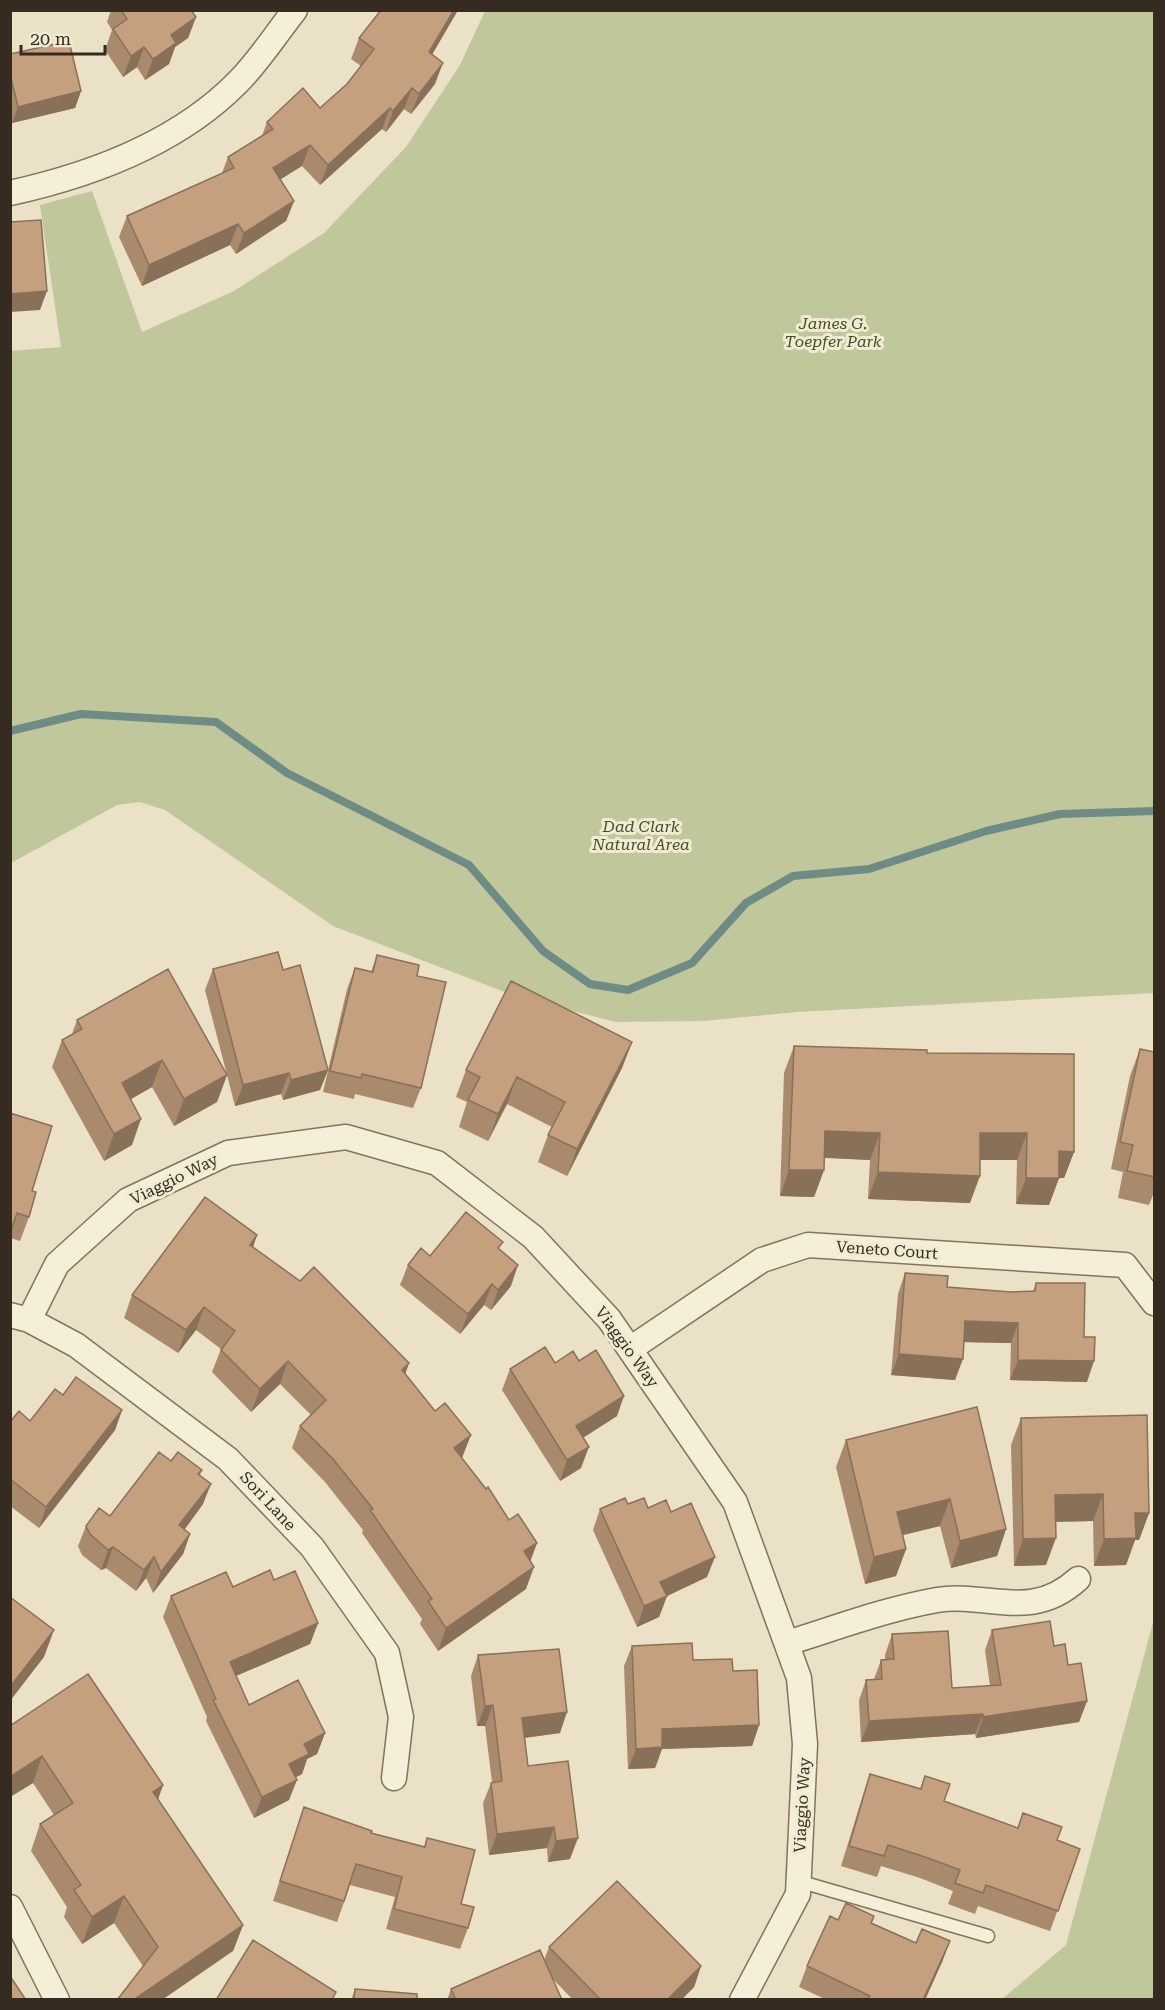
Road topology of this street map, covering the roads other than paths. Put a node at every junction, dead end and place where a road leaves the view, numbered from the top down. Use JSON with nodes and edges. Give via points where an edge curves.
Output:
{"nodes":[{"id":1,"x":295,"y":10,"type":"edge"},
{"id":2,"x":10,"y":193,"type":"edge"},
{"id":3,"x":1155,"y":1303,"type":"edge"},
{"id":4,"x":20,"y":1317,"type":"edge"},
{"id":5,"x":630,"y":1349,"type":"junction"},
{"id":6,"x":1078,"y":1579,"type":"dead end"},
{"id":7,"x":787,"y":1643,"type":"junction"},
{"id":8,"x":394,"y":1778,"type":"dead end"},
{"id":9,"x":798,"y":1881,"type":"junction"},
{"id":10,"x":10,"y":1907,"type":"edge"},
{"id":11,"x":988,"y":1936,"type":"dead end"},
{"id":12,"x":57,"y":2000,"type":"edge"},
{"id":13,"x":742,"y":2000,"type":"edge"}],
"edges":[{"from":1,"to":2,"type":"street","via":[[238,82],[173,134],[64,181]]},
{"from":3,"to":5,"type":"street","name":"Veneto Court","via":[[1125,1265],[808,1245],[762,1260]]},
{"from":4,"to":5,"type":"street","name":"Viaggio Way","via":[[57,1264],[128,1200],[228,1153],[346,1137],[437,1163],[533,1237],[609,1319]]},
{"from":4,"to":8,"type":"street","name":"Sori Lane","via":[[76,1345],[228,1459],[312,1547],[387,1653],[401,1717]]},
{"from":5,"to":7,"type":"street","name":"Viaggio Way","via":[[735,1502]]},
{"from":6,"to":7,"type":"street","via":[[1063,1592],[1039,1600],[1007,1605],[940,1600],[904,1607]]},
{"from":7,"to":9,"type":"street","name":"Viaggio Way","via":[[799,1677],[805,1744]]},
{"from":9,"to":11,"type":"lane"},
{"from":9,"to":13,"type":"street","name":"Viaggio Way","via":[[798,1894]]},
{"from":10,"to":12,"type":"street"}]}
